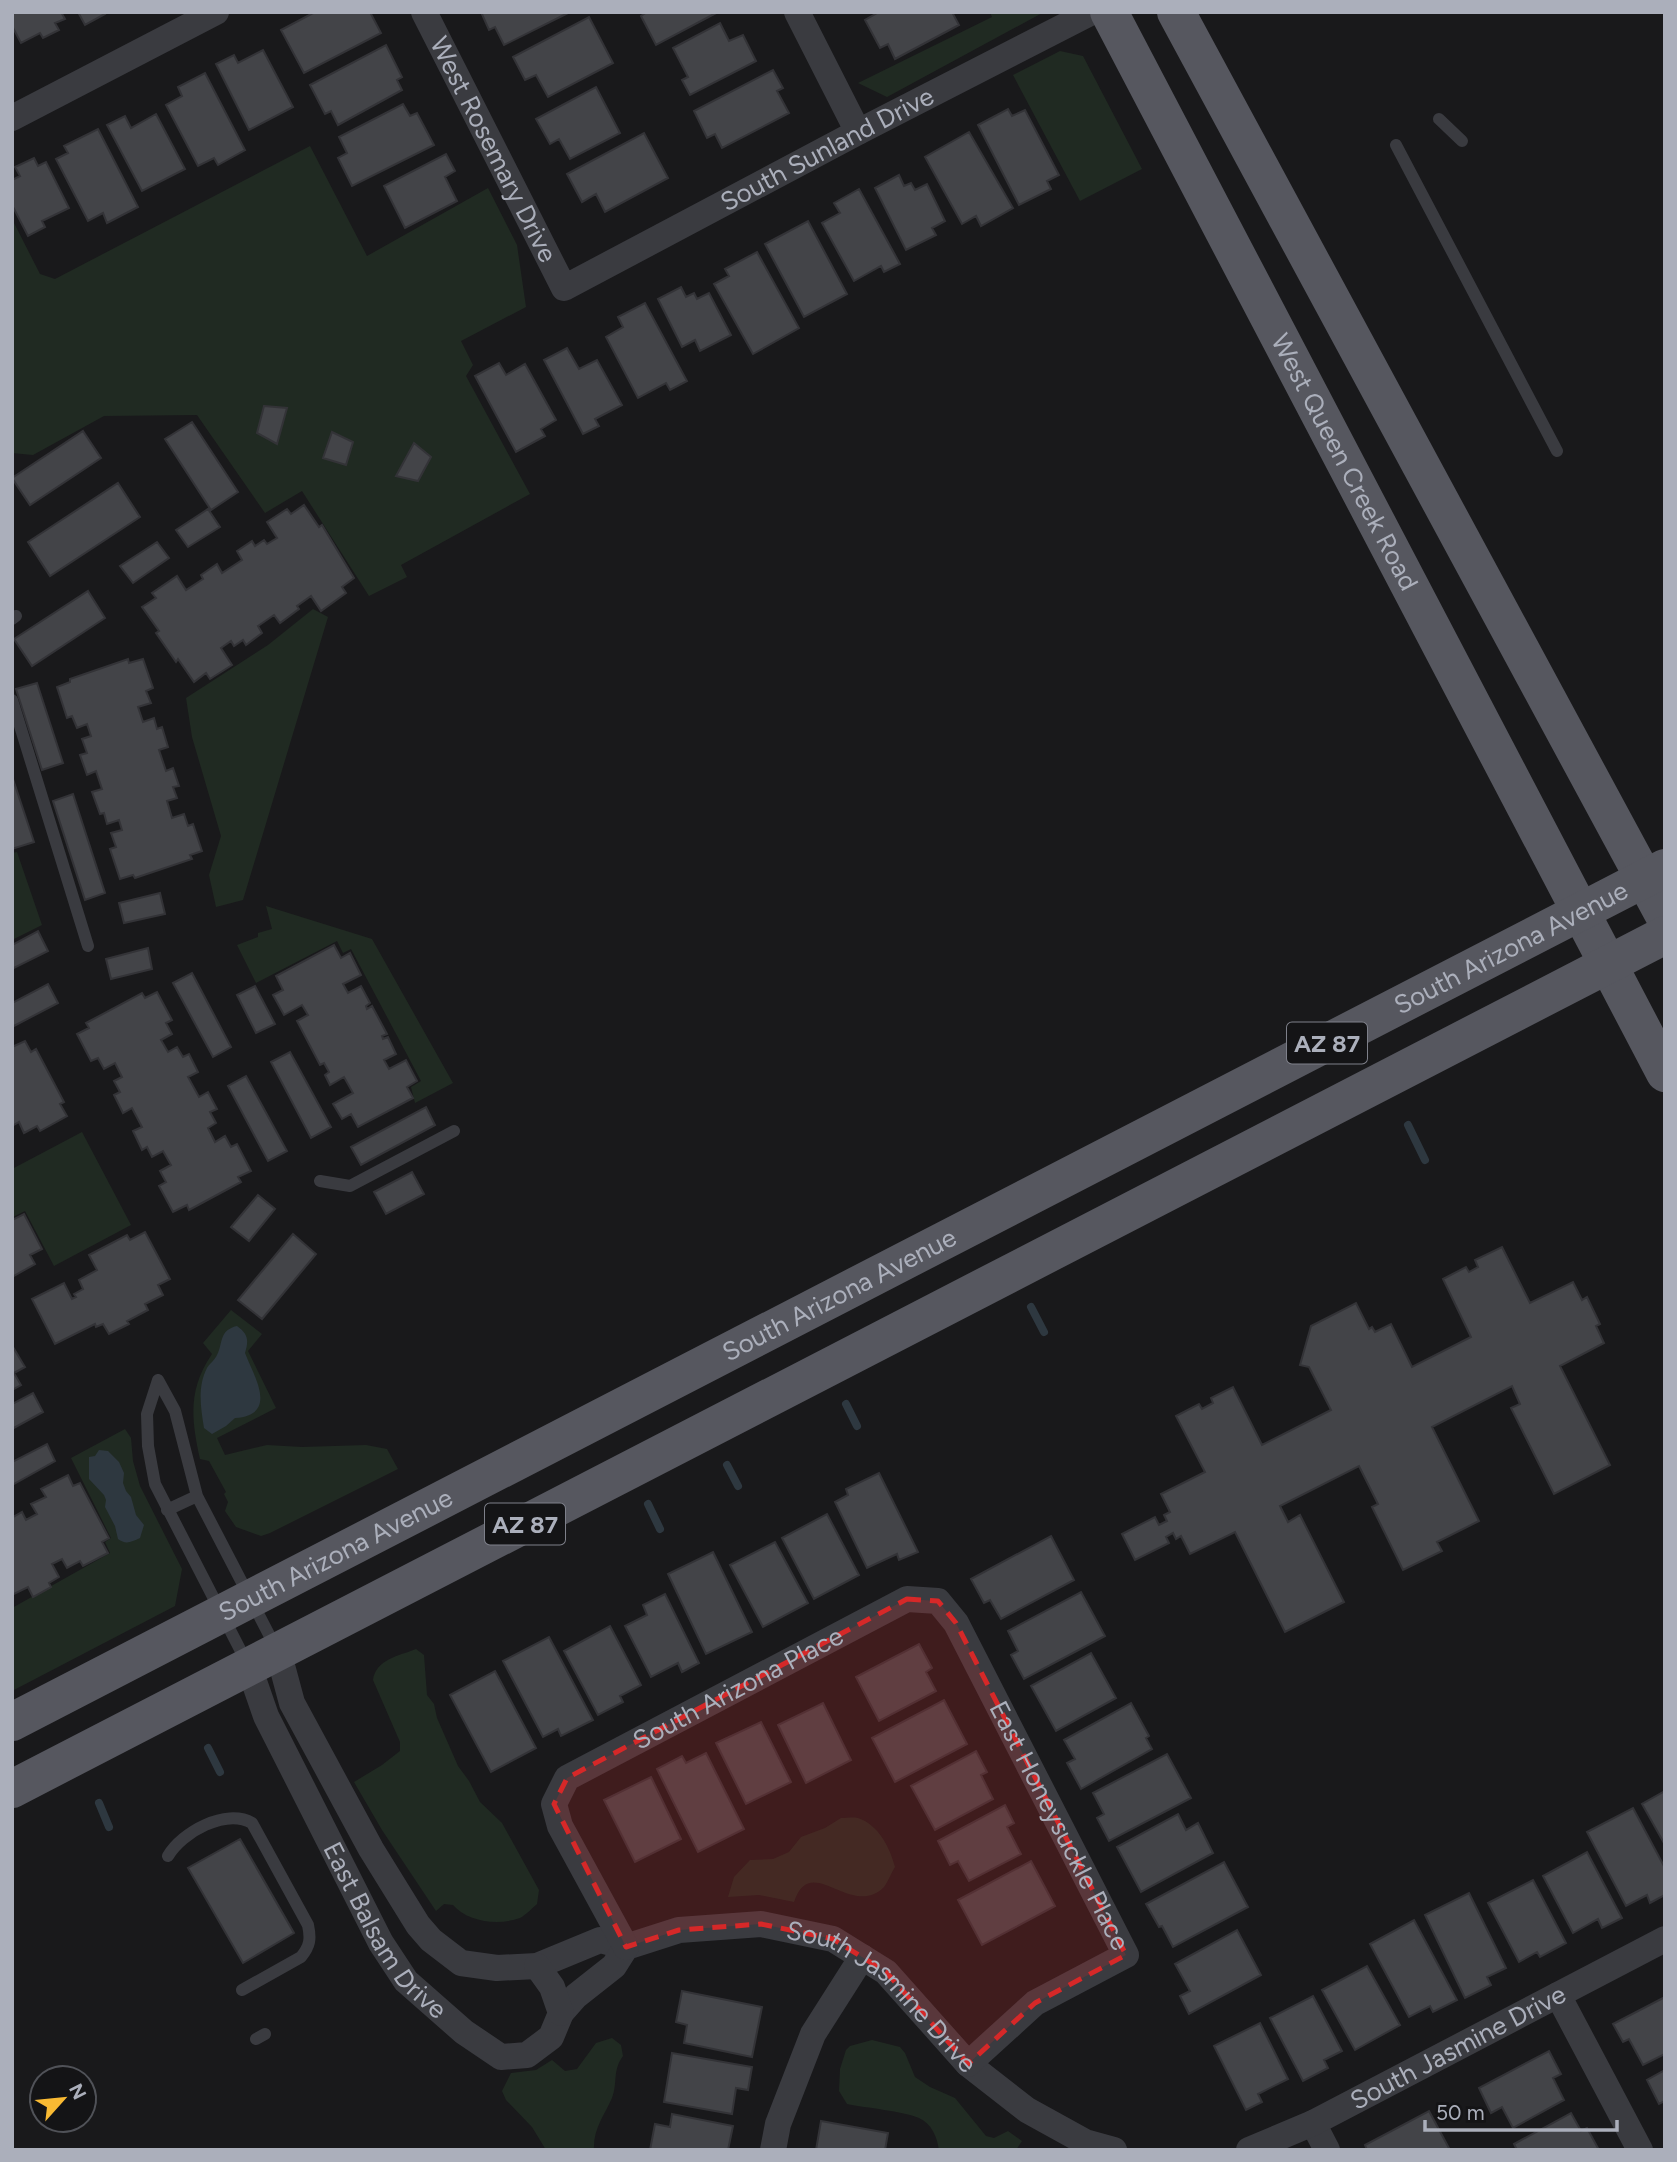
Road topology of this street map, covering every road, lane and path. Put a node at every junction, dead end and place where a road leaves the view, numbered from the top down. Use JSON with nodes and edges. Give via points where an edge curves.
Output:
{"nodes":[{"id":1,"x":216,"y":12,"type":"edge"},
{"id":2,"x":424,"y":12,"type":"edge"},
{"id":3,"x":797,"y":12,"type":"edge"},
{"id":4,"x":1092,"y":12,"type":"edge"},
{"id":5,"x":1110,"y":12,"type":"edge"},
{"id":6,"x":1176,"y":12,"type":"edge"},
{"id":7,"x":12,"y":118,"type":"edge"},
{"id":8,"x":1439,"y":119,"type":"dead end"},
{"id":9,"x":858,"y":132,"type":"junction"},
{"id":10,"x":1462,"y":141,"type":"dead end"},
{"id":11,"x":1396,"y":145,"type":"dead end"},
{"id":12,"x":564,"y":288,"type":"joint"},
{"id":13,"x":1557,"y":451,"type":"dead end"},
{"id":14,"x":12,"y":700,"type":"edge"},
{"id":15,"x":1655,"y":873,"type":"edge"},
{"id":16,"x":1579,"y":912,"type":"junction"},
{"id":17,"x":1665,"y":917,"type":"edge"},
{"id":18,"x":1665,"y":935,"type":"edge"},
{"id":19,"x":88,"y":946,"type":"dead end"},
{"id":20,"x":1608,"y":965,"type":"junction"},
{"id":21,"x":1665,"y":1073,"type":"edge"},
{"id":22,"x":454,"y":1131,"type":"dead end"},
{"id":23,"x":320,"y":1181,"type":"dead end"},
{"id":24,"x":925,"y":1251,"type":"junction"},
{"id":25,"x":951,"y":1304,"type":"junction"},
{"id":26,"x":197,"y":1496,"type":"junction"},
{"id":27,"x":167,"y":1510,"type":"junction"},
{"id":28,"x":938,"y":1601,"type":"joint"},
{"id":29,"x":236,"y":1607,"type":"junction"},
{"id":30,"x":263,"y":1659,"type":"junction"},
{"id":31,"x":12,"y":1722,"type":"edge"},
{"id":32,"x":12,"y":1789,"type":"edge"},
{"id":33,"x":168,"y":1856,"type":"dead end"},
{"id":34,"x":1665,"y":1939,"type":"edge"},
{"id":35,"x":626,"y":1947,"type":"junction"},
{"id":36,"x":572,"y":1953,"type":"joint"},
{"id":37,"x":862,"y":1957,"type":"junction"},
{"id":38,"x":537,"y":1966,"type":"junction"},
{"id":39,"x":242,"y":1990,"type":"dead end"},
{"id":40,"x":1558,"y":1995,"type":"junction"},
{"id":41,"x":561,"y":2013,"type":"junction"},
{"id":42,"x":968,"y":2064,"type":"junction"},
{"id":43,"x":1313,"y":2123,"type":"junction"},
{"id":44,"x":1101,"y":2148,"type":"edge"},
{"id":45,"x":773,"y":2150,"type":"edge"},
{"id":46,"x":1249,"y":2150,"type":"edge"},
{"id":47,"x":1327,"y":2150,"type":"edge"},
{"id":48,"x":1640,"y":2150,"type":"edge"}],
"edges":[{"from":1,"to":7,"type":"street"},
{"from":2,"to":12,"type":"street","name":"West Rosemary Drive"},
{"from":3,"to":9,"type":"street"},
{"from":4,"to":9,"type":"street","name":"South Sunland Drive"},
{"from":5,"to":16,"type":"main road","name":"West Queen Creek Road"},
{"from":6,"to":15,"type":"main road"},
{"from":8,"to":10,"type":"lane"},
{"from":9,"to":12,"type":"street","name":"South Sunland Drive"},
{"from":11,"to":13,"type":"lane"},
{"from":14,"to":19,"type":"lane"},
{"from":15,"to":16,"type":"main road","name":"South Arizona Avenue","number":"AZ 87"},
{"from":15,"to":17,"type":"main road"},
{"from":16,"to":20,"type":"main road","name":"West Queen Creek Road"},
{"from":16,"to":24,"type":"main road","name":"South Arizona Avenue","number":"AZ 87"},
{"from":18,"to":20,"type":"main road","number":"AZ 87"},
{"from":20,"to":21,"type":"main road","name":"West Queen Creek Road"},
{"from":20,"to":25,"type":"main road","number":"AZ 87"},
{"from":22,"to":23,"type":"lane","via":[[350,1186]]},
{"from":24,"to":25,"type":"main road"},
{"from":24,"to":29,"type":"main road","name":"South Arizona Avenue","number":"AZ 87"},
{"from":25,"to":30,"type":"main road","number":"AZ 87"},
{"from":26,"to":27,"type":"lane"},
{"from":26,"to":27,"type":"lane","via":[[175,1411],[158,1380],[147,1414],[148,1446],[155,1484]]},
{"from":26,"to":29,"type":"lane"},
{"from":27,"to":29,"type":"lane"},
{"from":28,"to":35,"type":"street","name":"South Arizona Place","via":[[907,1599],[567,1778],[554,1804],[561,1826]]},
{"from":28,"to":42,"type":"street","name":"East Honeysuckle Place","via":[[956,1623],[1126,1955],[1035,2003]]},
{"from":29,"to":30,"type":"lane"},
{"from":29,"to":30,"type":"lane"},
{"from":29,"to":31,"type":"main road","name":"South Arizona Avenue","number":"AZ 87"},
{"from":30,"to":32,"type":"main road","number":"AZ 87"},
{"from":30,"to":38,"type":"street","name":"East Balsam Drive","via":[[425,1933],[461,1963],[497,1968]]},
{"from":30,"to":41,"type":"street","name":"East Balsam Drive","via":[[266,1716],[381,1943],[406,1981],[464,2032],[501,2057],[527,2055],[551,2037]]},
{"from":33,"to":39,"type":"lane","via":[[175,1844],[191,1834],[231,1818],[252,1823],[264,1844],[308,1925],[311,1939],[301,1957]]},
{"from":34,"to":40,"type":"street","name":"South Jasmine Drive"},
{"from":35,"to":36,"type":"street","name":"South Jasmine Drive","via":[[600,1940]]},
{"from":35,"to":37,"type":"street","name":"South Jasmine Drive","via":[[679,1930],[761,1924],[833,1939]]},
{"from":35,"to":41,"type":"street","name":"East Balsam Drive","via":[[614,1966]]},
{"from":36,"to":38,"type":"street","name":"East Balsam Drive"},
{"from":37,"to":42,"type":"street","name":"South Jasmine Drive","via":[[886,1972]]},
{"from":37,"to":45,"type":"street","via":[[813,2034],[778,2124]]},
{"from":38,"to":41,"type":"street","via":[[552,1987]]},
{"from":40,"to":43,"type":"street","name":"South Jasmine Drive"},
{"from":40,"to":48,"type":"street"},
{"from":42,"to":44,"type":"street","name":"South Jasmine Drive","via":[[1027,2110]]},
{"from":43,"to":46,"type":"street","name":"South Jasmine Drive"},
{"from":43,"to":47,"type":"street"}]}
